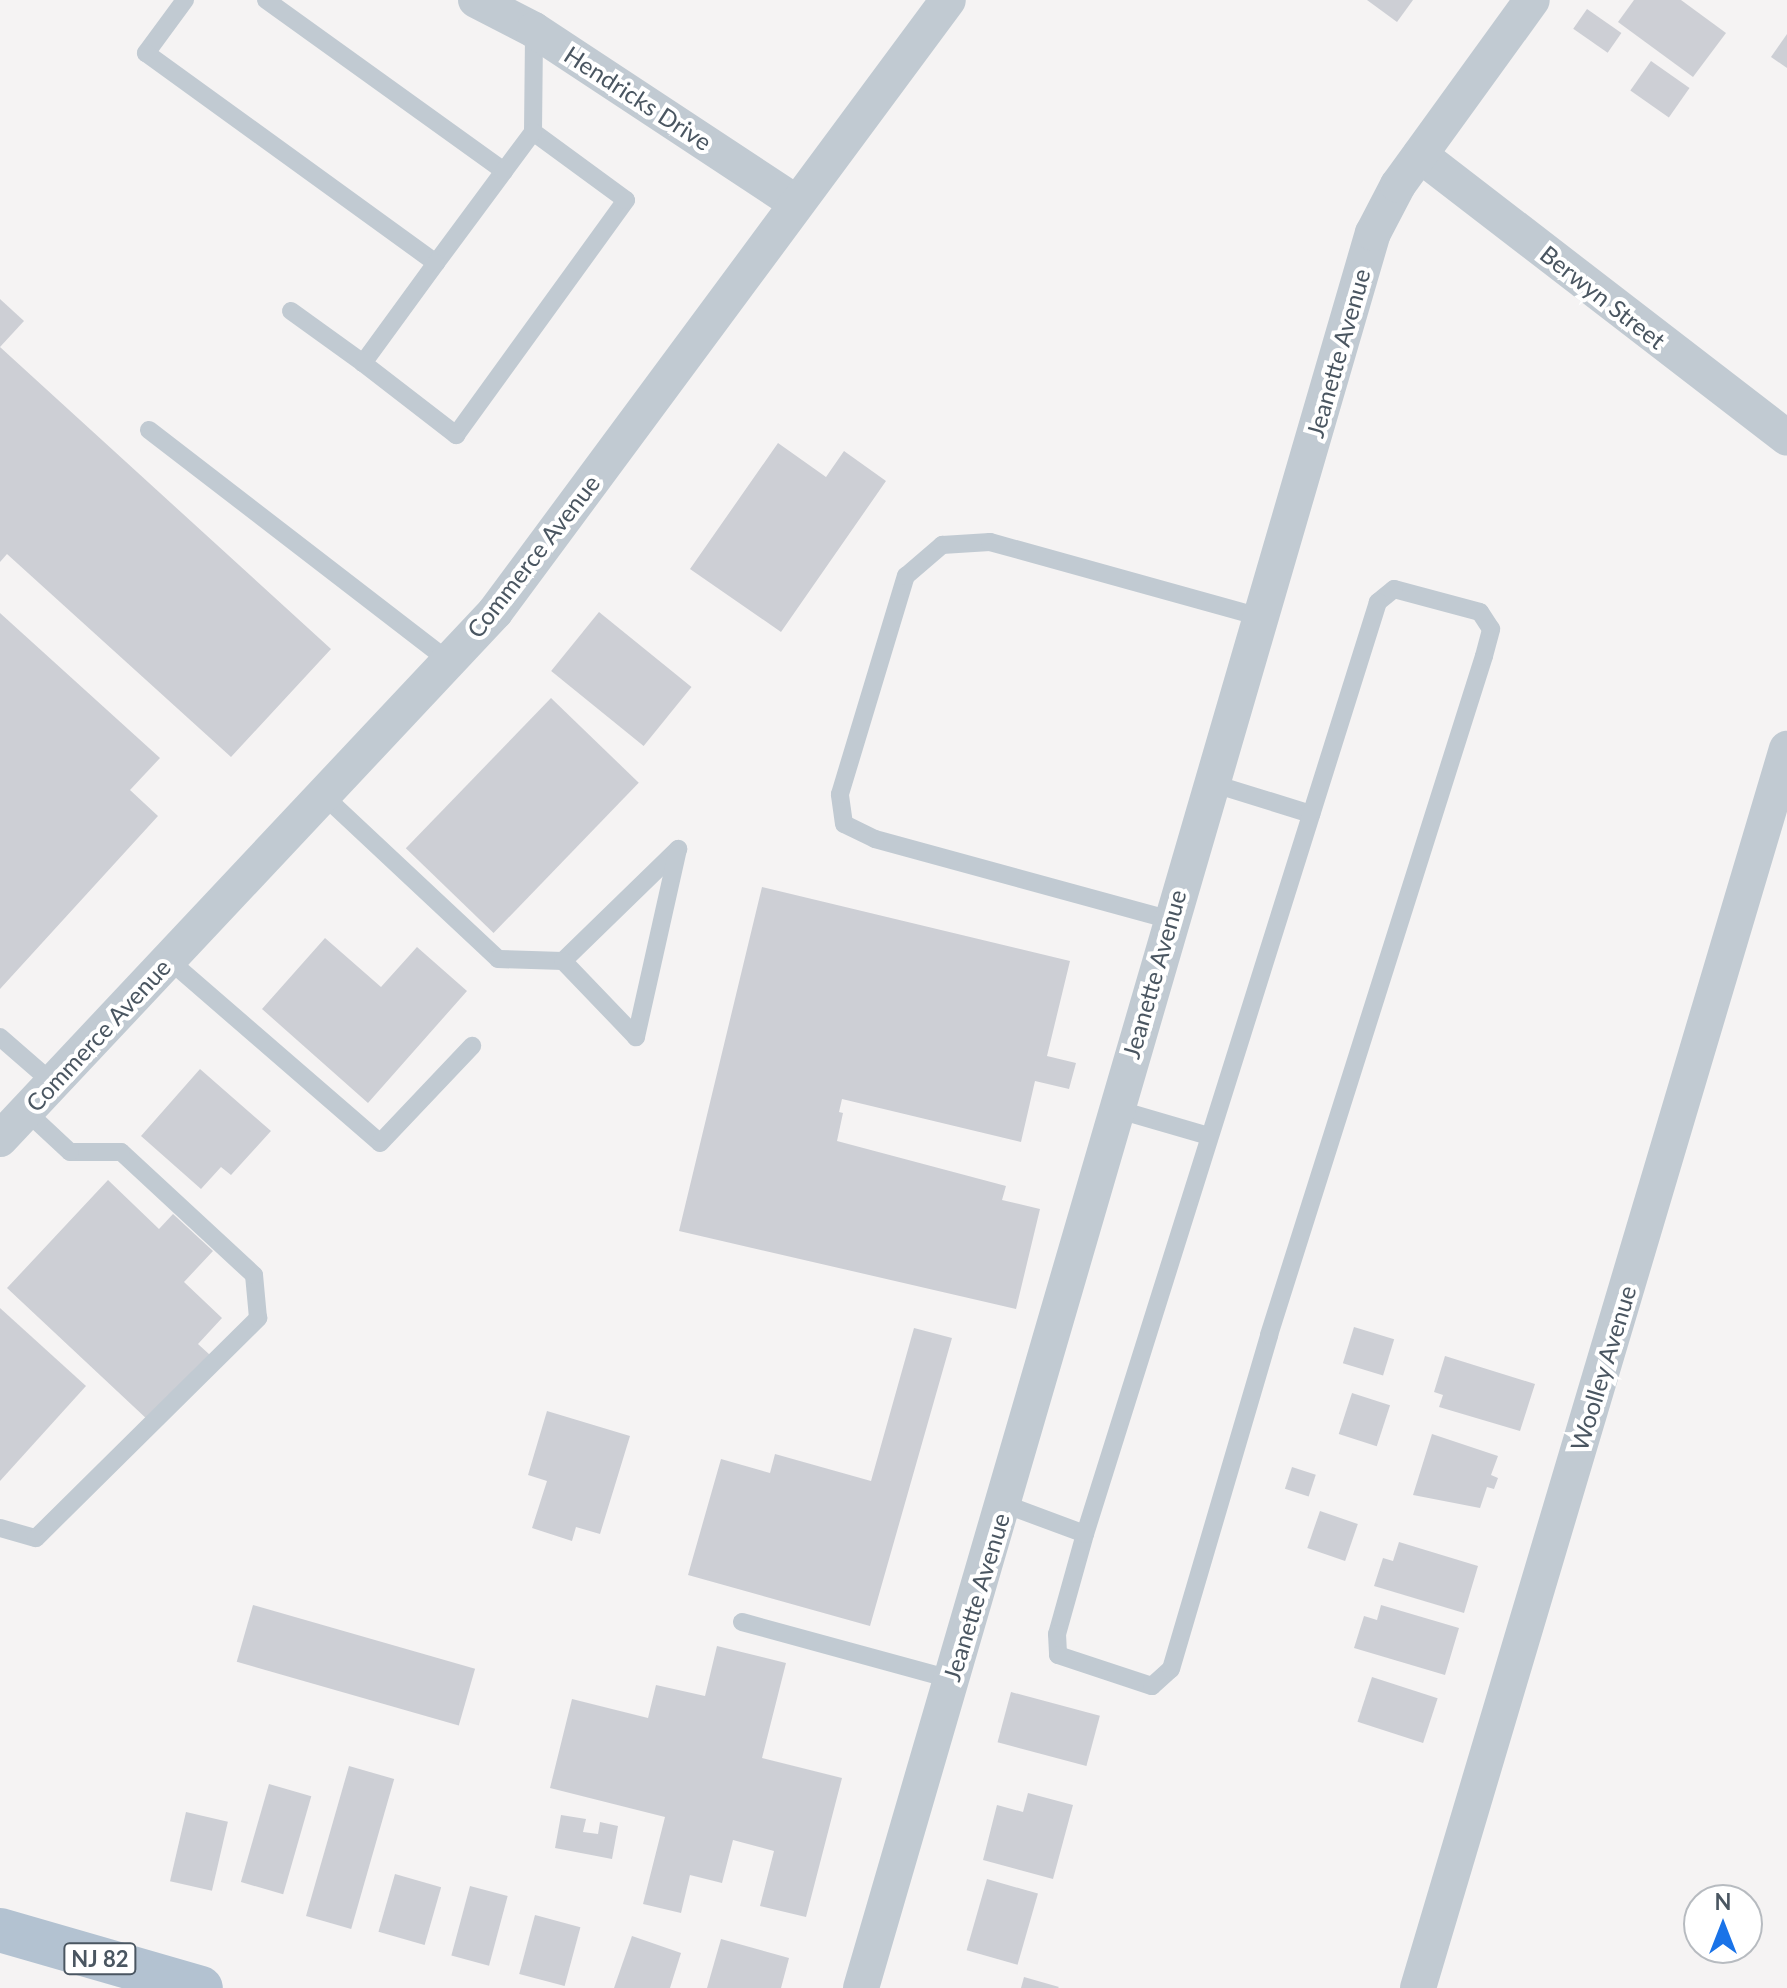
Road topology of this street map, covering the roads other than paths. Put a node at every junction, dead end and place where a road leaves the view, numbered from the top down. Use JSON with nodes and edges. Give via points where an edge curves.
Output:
{"nodes":[{"id":1,"x":185,"y":0,"type":"edge"},
{"id":2,"x":266,"y":0,"type":"edge"},
{"id":3,"x":476,"y":0,"type":"edge"},
{"id":4,"x":948,"y":0,"type":"edge"},
{"id":5,"x":1532,"y":0,"type":"edge"},
{"id":6,"x":534,"y":30,"type":"junction"},
{"id":7,"x":533,"y":132,"type":"junction"},
{"id":8,"x":1420,"y":155,"type":"junction"},
{"id":9,"x":504,"y":171,"type":"junction"},
{"id":10,"x":796,"y":203,"type":"junction"},
{"id":11,"x":436,"y":263,"type":"junction"},
{"id":12,"x":291,"y":311,"type":"dead end"},
{"id":13,"x":363,"y":363,"type":"junction"},
{"id":14,"x":149,"y":430,"type":"dead end"},
{"id":15,"x":1784,"y":431,"type":"edge"},
{"id":16,"x":1260,"y":617,"type":"junction"},
{"id":17,"x":448,"y":660,"type":"junction"},
{"id":18,"x":1787,"y":749,"type":"edge"},
{"id":19,"x":1211,"y":783,"type":"junction"},
{"id":20,"x":323,"y":795,"type":"junction"},
{"id":21,"x":1311,"y":814,"type":"junction"},
{"id":22,"x":1171,"y":920,"type":"junction"},
{"id":23,"x":169,"y":960,"type":"junction"},
{"id":24,"x":563,"y":961,"type":"junction"},
{"id":25,"x":0,"y":1037,"type":"edge"},
{"id":26,"x":472,"y":1046,"type":"dead end"},
{"id":27,"x":53,"y":1083,"type":"junction"},
{"id":28,"x":1116,"y":1109,"type":"junction"},
{"id":29,"x":26,"y":1111,"type":"junction"},
{"id":30,"x":1209,"y":1136,"type":"junction"},
{"id":31,"x":0,"y":1139,"type":"edge"},
{"id":32,"x":1004,"y":1504,"type":"junction"},
{"id":33,"x":0,"y":1528,"type":"edge"},
{"id":34,"x":1085,"y":1534,"type":"junction"},
{"id":35,"x":742,"y":1622,"type":"dead end"},
{"id":36,"x":951,"y":1679,"type":"junction"},
{"id":37,"x":0,"y":1930,"type":"edge"},
{"id":38,"x":201,"y":1988,"type":"edge"},
{"id":39,"x":861,"y":1988,"type":"edge"},
{"id":40,"x":1418,"y":1988,"type":"edge"}],
"edges":[{"from":1,"to":11,"type":"lane","via":[[146,53]]},
{"from":2,"to":9,"type":"lane"},
{"from":3,"to":6,"type":"street","name":"Hendricks Drive"},
{"from":4,"to":10,"type":"street","name":"Commerce Avenue"},
{"from":5,"to":8,"type":"street","name":"Jeanette Avenue"},
{"from":6,"to":7,"type":"lane"},
{"from":6,"to":10,"type":"street","name":"Hendricks Drive"},
{"from":7,"to":9,"type":"lane"},
{"from":7,"to":13,"type":"lane","via":[[626,200],[456,435]]},
{"from":8,"to":15,"type":"street","name":"Berwyn Street"},
{"from":8,"to":16,"type":"street","name":"Jeanette Avenue","via":[[1378,217]]},
{"from":9,"to":11,"type":"lane"},
{"from":10,"to":17,"type":"street","name":"Commerce Avenue","via":[[495,612]]},
{"from":11,"to":13,"type":"lane"},
{"from":12,"to":13,"type":"lane"},
{"from":14,"to":17,"type":"lane"},
{"from":16,"to":19,"type":"street","name":"Jeanette Avenue"},
{"from":16,"to":22,"type":"lane","via":[[990,542],[942,545],[906,576],[840,794],[844,824],[875,839]]},
{"from":17,"to":20,"type":"street","name":"Commerce Avenue"},
{"from":18,"to":40,"type":"street","name":"Woolley Avenue"},
{"from":19,"to":21,"type":"lane"},
{"from":19,"to":22,"type":"street","name":"Jeanette Avenue"},
{"from":20,"to":23,"type":"street","name":"Commerce Avenue"},
{"from":20,"to":24,"type":"lane","via":[[498,959]]},
{"from":21,"to":30,"type":"lane"},
{"from":21,"to":34,"type":"lane","via":[[1378,602],[1394,589],[1480,612],[1491,629],[1484,656],[1269,1335],[1171,1669],[1152,1686],[1058,1655],[1057,1634]]},
{"from":22,"to":28,"type":"street","name":"Jeanette Avenue"},
{"from":23,"to":26,"type":"lane","via":[[380,1143]]},
{"from":23,"to":27,"type":"street","name":"Commerce Avenue"},
{"from":24,"to":24,"type":"lane","via":[[636,890],[678,849],[636,1037]]},
{"from":25,"to":27,"type":"lane"},
{"from":27,"to":29,"type":"street","name":"Commerce Avenue"},
{"from":28,"to":30,"type":"lane"},
{"from":28,"to":32,"type":"street","name":"Jeanette Avenue"},
{"from":29,"to":31,"type":"street","name":"Commerce Avenue"},
{"from":29,"to":33,"type":"lane","via":[[70,1152],[121,1152],[254,1275],[258,1318],[36,1538]]},
{"from":30,"to":34,"type":"lane"},
{"from":32,"to":34,"type":"lane"},
{"from":32,"to":36,"type":"street","name":"Jeanette Avenue"},
{"from":35,"to":36,"type":"lane"},
{"from":36,"to":39,"type":"street","name":"Jeanette Avenue"},
{"from":37,"to":38,"type":"main road","number":"NJ 82"}]}
